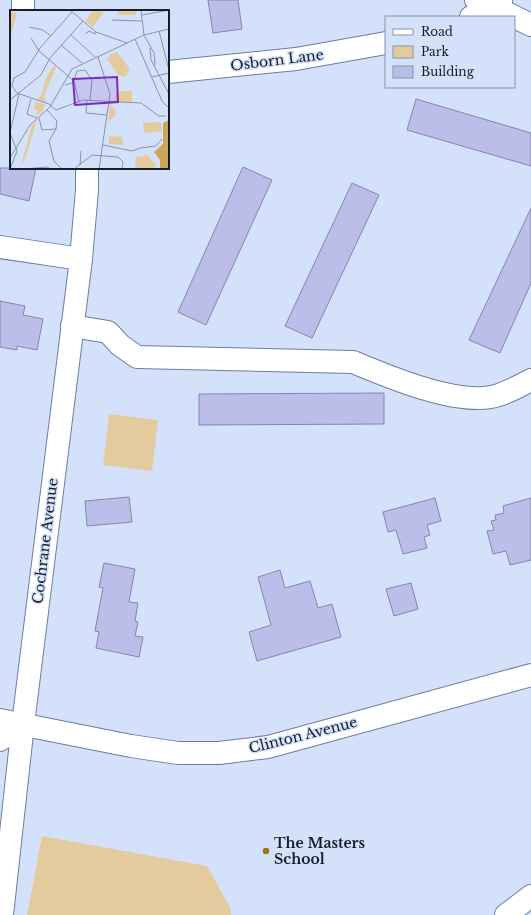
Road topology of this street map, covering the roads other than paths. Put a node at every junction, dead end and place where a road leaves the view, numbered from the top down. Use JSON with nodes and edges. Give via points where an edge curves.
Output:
{"nodes":[{"id":1,"x":476,"y":0,"type":"edge"},
{"id":2,"x":500,"y":4,"type":"edge"},
{"id":3,"x":473,"y":16,"type":"edge"},
{"id":4,"x":531,"y":25,"type":"edge"},
{"id":5,"x":385,"y":43,"type":"edge"},
{"id":6,"x":169,"y":72,"type":"edge"},
{"id":7,"x":87,"y":169,"type":"edge"},
{"id":8,"x":0,"y":247,"type":"edge"},
{"id":9,"x":81,"y":259,"type":"junction"},
{"id":10,"x":72,"y":326,"type":"junction"},
{"id":11,"x":531,"y":380,"type":"edge"},
{"id":12,"x":531,"y":676,"type":"edge"},
{"id":13,"x":0,"y":720,"type":"edge"},
{"id":14,"x":22,"y":724,"type":"junction"},
{"id":15,"x":0,"y":740,"type":"edge"},
{"id":16,"x":531,"y":896,"type":"edge"},
{"id":17,"x":2,"y":915,"type":"edge"},
{"id":18,"x":506,"y":915,"type":"edge"}],
"edges":[{"from":1,"to":2,"type":"street"},
{"from":2,"to":3,"type":"street"},
{"from":2,"to":4,"type":"street"},
{"from":5,"to":6,"type":"street","name":"Osborn Lane","via":[[299,59]]},
{"from":7,"to":9,"type":"street","name":"Cochrane Avenue"},
{"from":8,"to":9,"type":"street"},
{"from":9,"to":10,"type":"street","name":"Cochrane Avenue"},
{"from":10,"to":11,"type":"street","via":[[108,332],[137,357],[352,362],[456,397],[492,397]]},
{"from":10,"to":14,"type":"street","name":"Cochrane Avenue"},
{"from":12,"to":14,"type":"street","name":"Clinton Avenue","via":[[268,746],[219,753],[178,753]]},
{"from":13,"to":14,"type":"street","name":"Clinton Avenue"},
{"from":14,"to":15,"type":"street"},
{"from":14,"to":17,"type":"street","name":"Cochrane Avenue"},
{"from":16,"to":18,"type":"street"}]}
